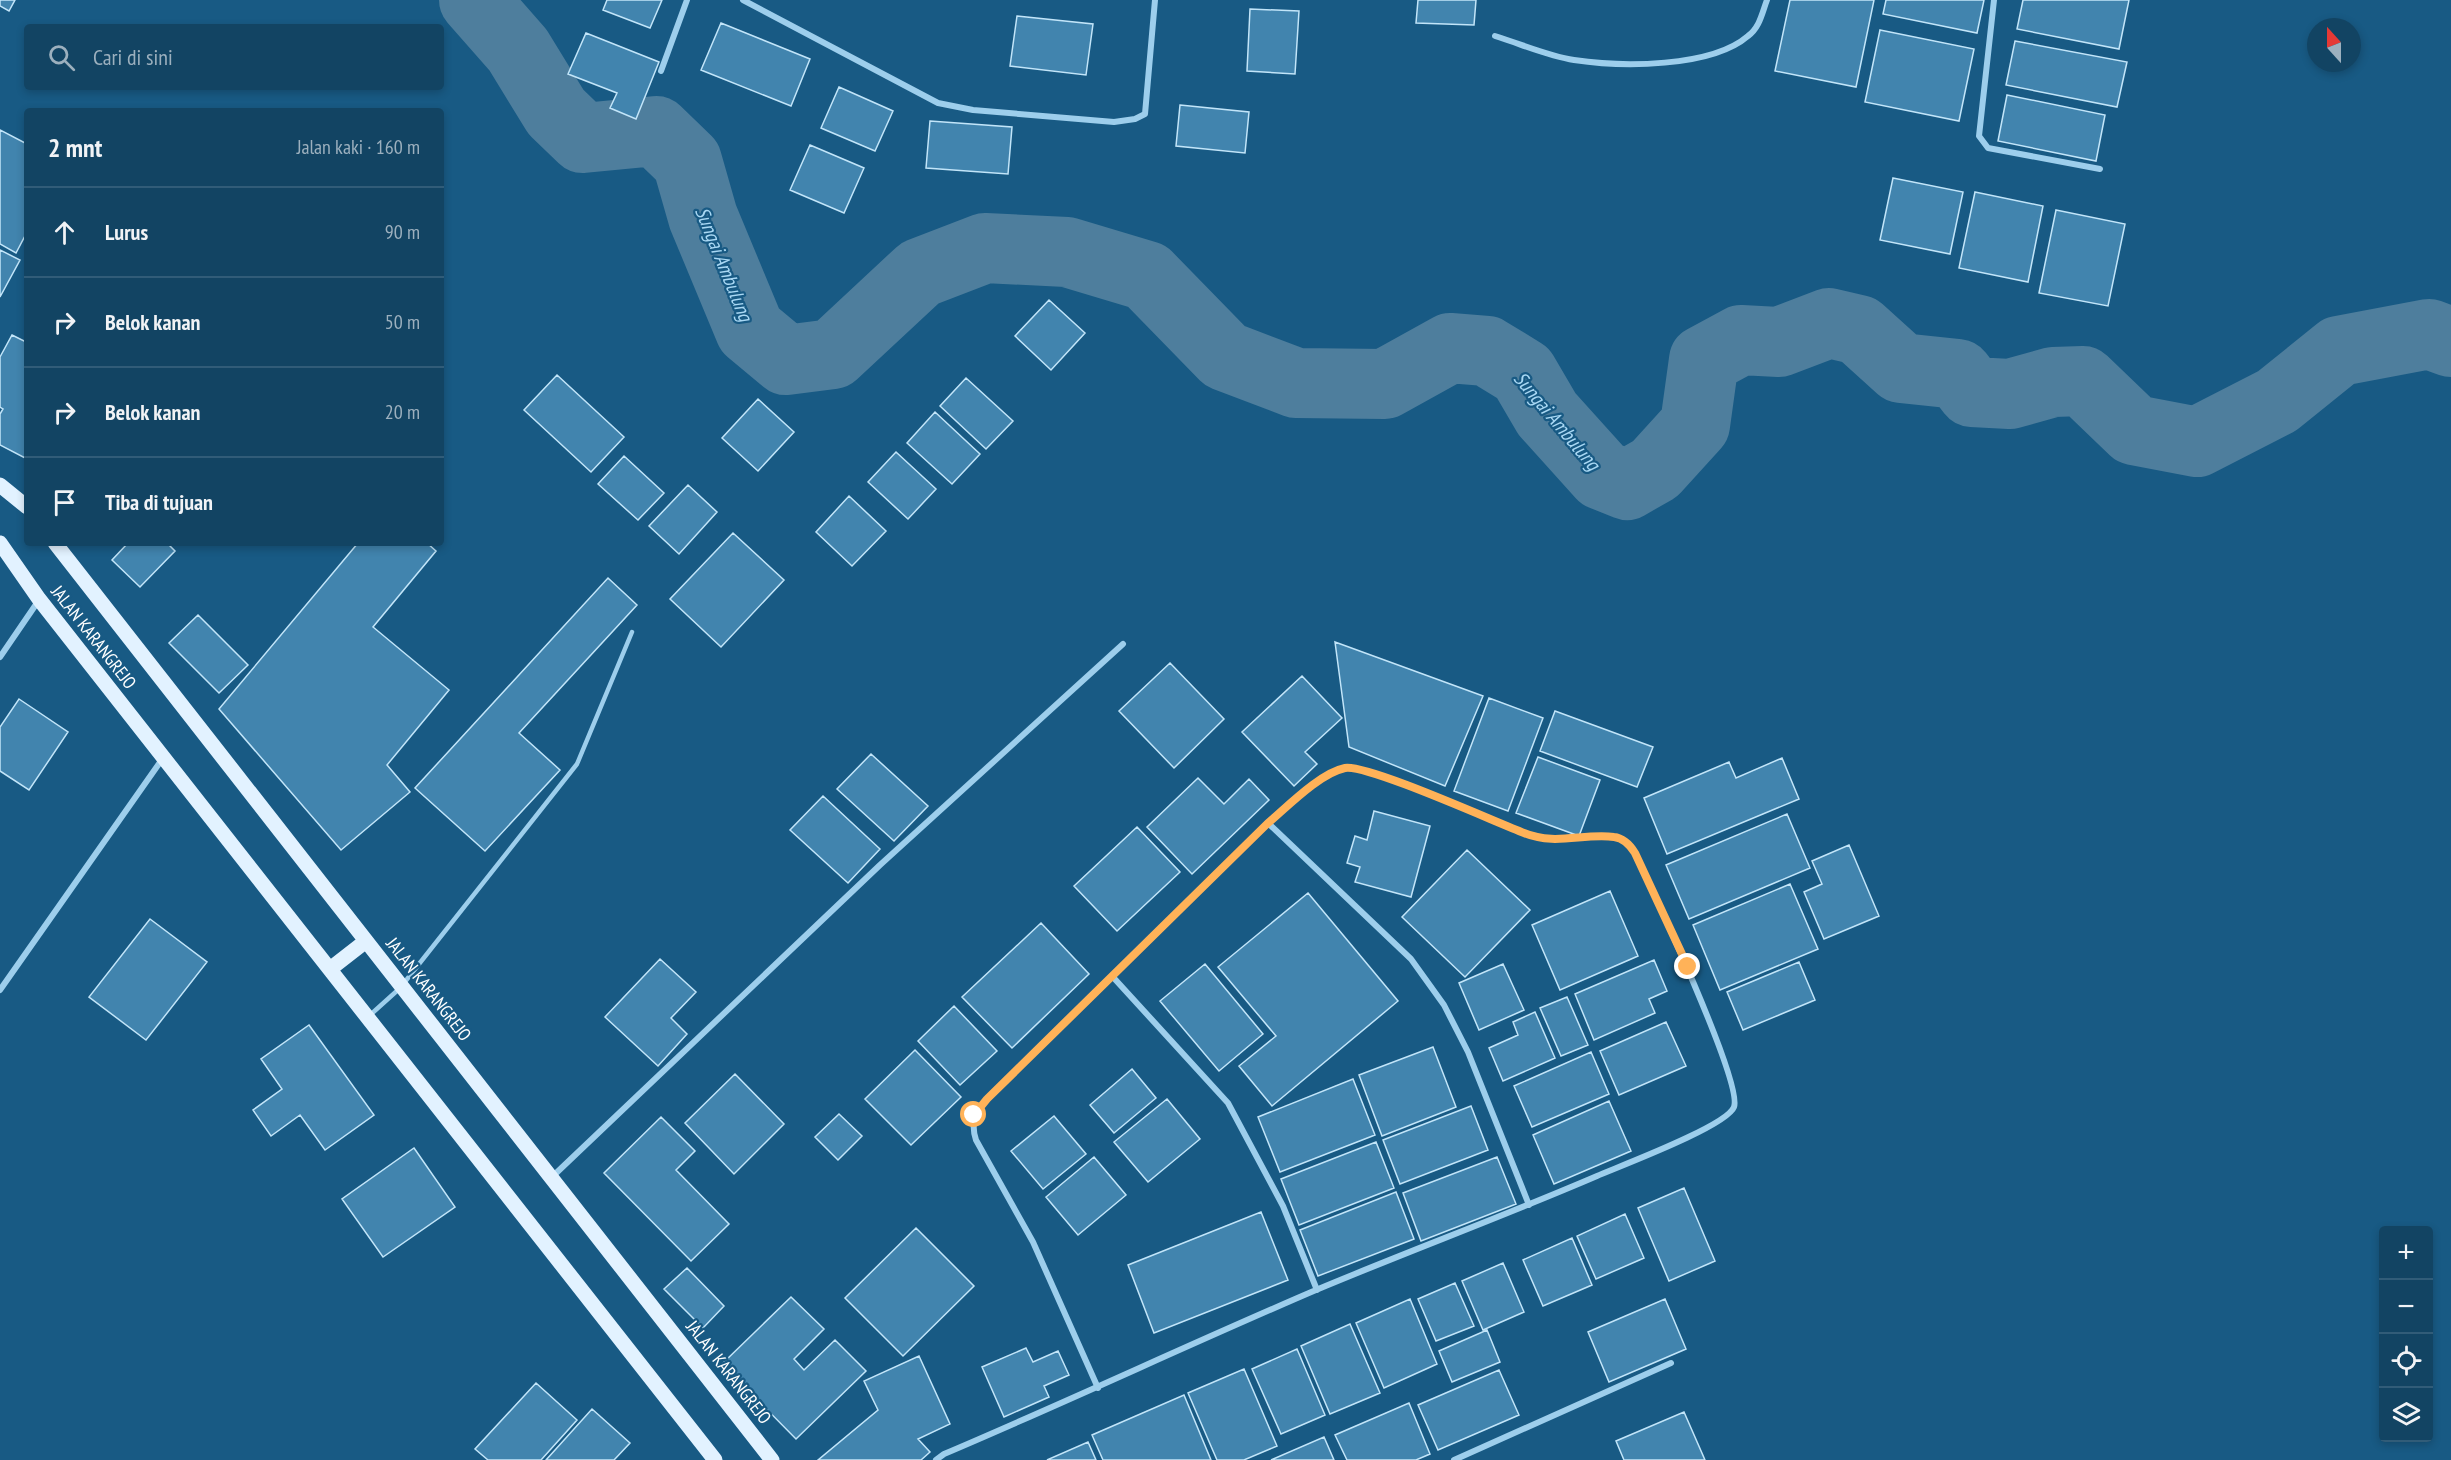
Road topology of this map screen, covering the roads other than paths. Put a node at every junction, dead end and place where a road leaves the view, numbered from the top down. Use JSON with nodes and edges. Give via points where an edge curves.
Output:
{"nodes":[{"id":1,"x":687,"y":0,"type":"edge"},
{"id":2,"x":742,"y":0,"type":"edge"},
{"id":3,"x":1155,"y":0,"type":"edge"},
{"id":4,"x":1767,"y":0,"type":"edge"},
{"id":5,"x":1994,"y":0,"type":"edge"},
{"id":6,"x":1495,"y":36,"type":"dead end"},
{"id":7,"x":661,"y":71,"type":"dead end"},
{"id":8,"x":2100,"y":169,"type":"dead end"},
{"id":9,"x":0,"y":485,"type":"edge"},
{"id":10,"x":24,"y":505,"type":"edge"},
{"id":11,"x":0,"y":543,"type":"edge"},
{"id":12,"x":57,"y":546,"type":"edge"},
{"id":13,"x":39,"y":599,"type":"junction"},
{"id":14,"x":632,"y":632,"type":"dead end"},
{"id":15,"x":1124,"y":644,"type":"dead end"},
{"id":16,"x":0,"y":657,"type":"edge"},
{"id":17,"x":164,"y":758,"type":"junction"},
{"id":18,"x":1268,"y":823,"type":"junction"},
{"id":19,"x":366,"y":941,"type":"junction"},
{"id":20,"x":330,"y":969,"type":"junction"},
{"id":21,"x":1112,"y":976,"type":"junction"},
{"id":22,"x":402,"y":987,"type":"junction"},
{"id":23,"x":0,"y":990,"type":"edge"},
{"id":24,"x":368,"y":1018,"type":"junction"},
{"id":25,"x":551,"y":1178,"type":"junction"},
{"id":26,"x":1529,"y":1205,"type":"junction"},
{"id":27,"x":1317,"y":1290,"type":"junction"},
{"id":28,"x":1671,"y":1363,"type":"dead end"},
{"id":29,"x":1098,"y":1388,"type":"junction"},
{"id":30,"x":715,"y":1460,"type":"edge"},
{"id":31,"x":772,"y":1460,"type":"edge"},
{"id":32,"x":936,"y":1460,"type":"edge"},
{"id":33,"x":1454,"y":1460,"type":"edge"}],
"edges":[{"from":1,"to":7,"type":"street"},
{"from":2,"to":3,"type":"street","via":[[938,103],[973,110],[1114,122],[1144,114]]},
{"from":4,"to":6,"type":"street","via":[[1759,24],[1748,37],[1726,49],[1680,62],[1622,65],[1572,60]]},
{"from":5,"to":8,"type":"street","via":[[1979,136],[1988,148]]},
{"from":9,"to":10,"type":"main road"},
{"from":11,"to":13,"type":"main road","name":"JALAN KARANGREJO"},
{"from":12,"to":19,"type":"main road","name":"JALAN KARANGREJO"},
{"from":13,"to":16,"type":"street"},
{"from":13,"to":17,"type":"main road","name":"JALAN KARANGREJO"},
{"from":14,"to":22,"type":"lane","via":[[577,764]]},
{"from":15,"to":25,"type":"street","via":[[880,865]]},
{"from":17,"to":20,"type":"main road","name":"JALAN KARANGREJO"},
{"from":17,"to":23,"type":"street"},
{"from":18,"to":21,"type":"street"},
{"from":18,"to":26,"type":"street","via":[[1411,959],[1444,1005],[1468,1052]]},
{"from":18,"to":26,"type":"street","via":[[1316,783],[1345,768],[1358,768],[1530,836],[1560,841],[1616,837],[1628,843],[1635,853],[1688,967],[1728,1072],[1734,1107],[1727,1116],[1693,1135]]},
{"from":19,"to":20,"type":"main road"},
{"from":19,"to":22,"type":"main road","name":"JALAN KARANGREJO"},
{"from":20,"to":24,"type":"main road","name":"JALAN KARANGREJO"},
{"from":21,"to":27,"type":"street","via":[[1228,1103],[1283,1206]]},
{"from":21,"to":29,"type":"street","via":[[987,1099],[974,1115],[973,1128],[1033,1242]]},
{"from":22,"to":24,"type":"lane"},
{"from":22,"to":25,"type":"main road","name":"JALAN KARANGREJO"},
{"from":24,"to":30,"type":"main road","name":"JALAN KARANGREJO"},
{"from":25,"to":31,"type":"main road","name":"JALAN KARANGREJO"},
{"from":26,"to":27,"type":"street"},
{"from":27,"to":29,"type":"street"},
{"from":28,"to":33,"type":"street"},
{"from":29,"to":32,"type":"street"}]}
